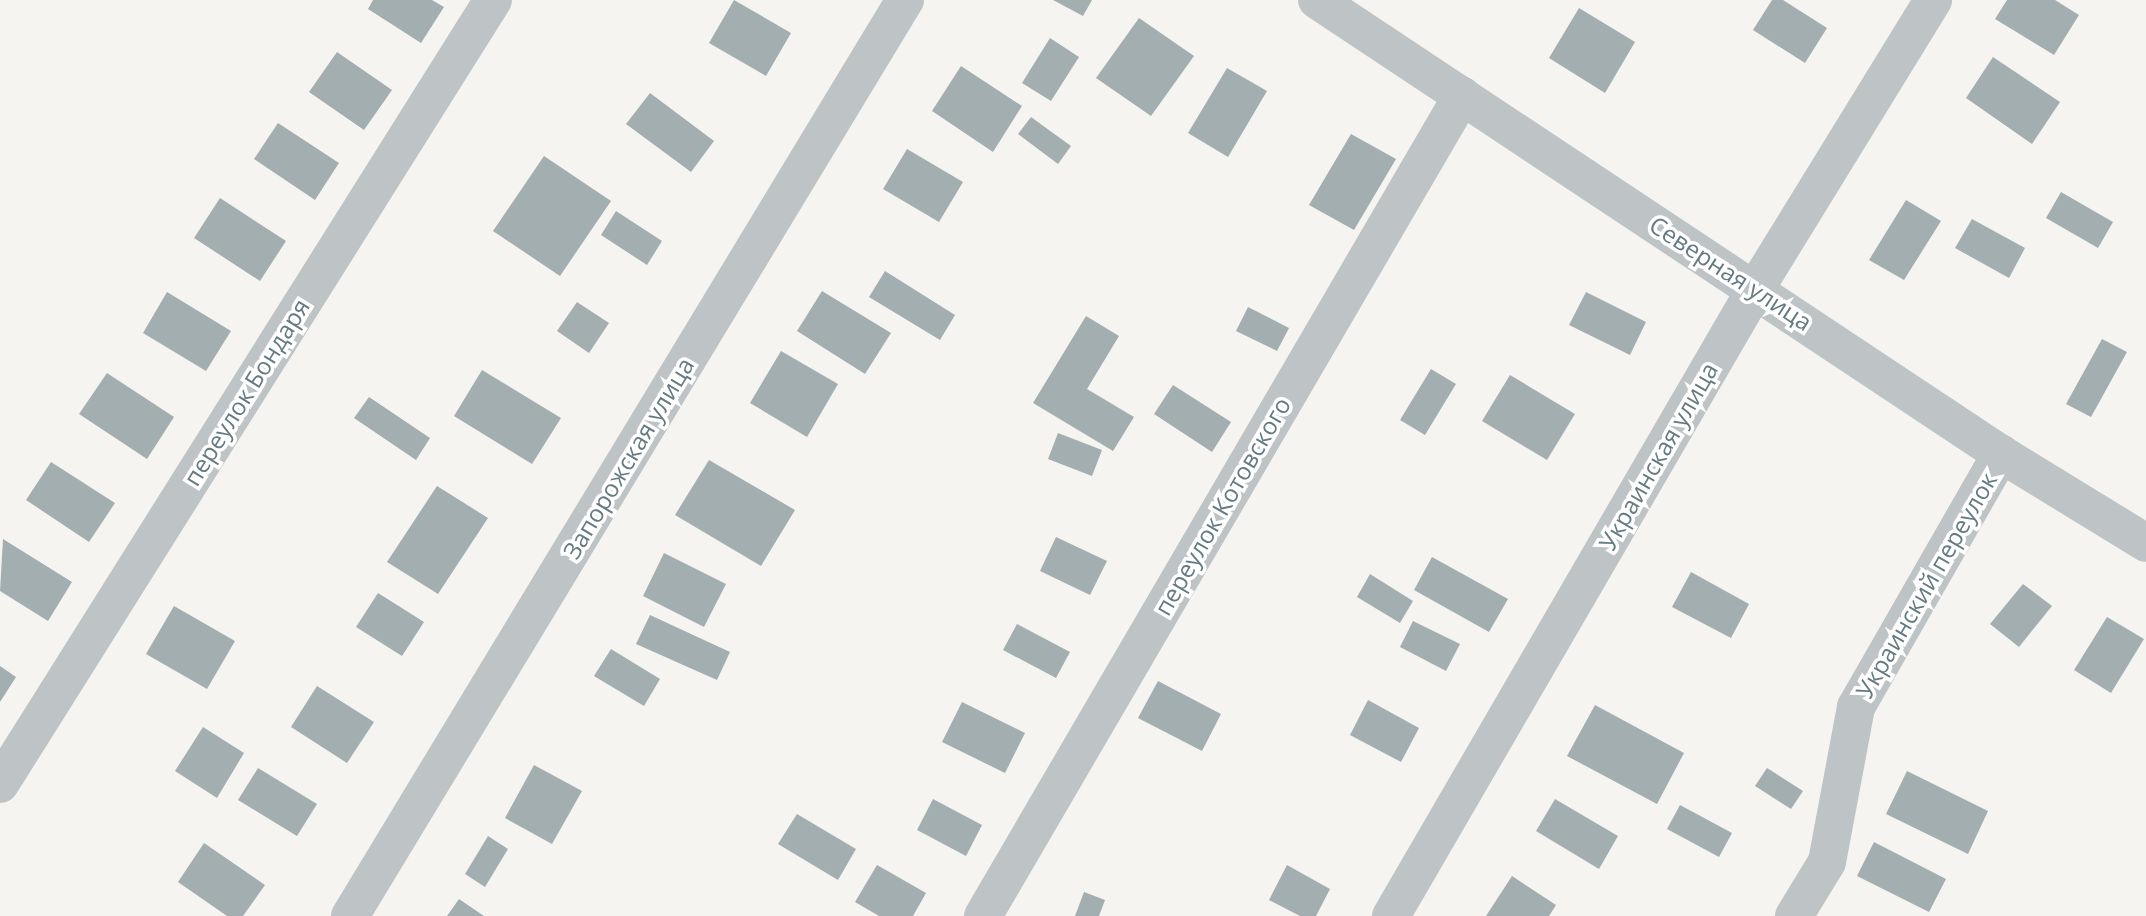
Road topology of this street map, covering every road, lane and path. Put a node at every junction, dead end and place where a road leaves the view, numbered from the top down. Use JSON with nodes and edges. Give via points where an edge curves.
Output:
{"nodes":[{"id":1,"x":493,"y":0,"type":"edge"},
{"id":2,"x":905,"y":0,"type":"edge"},
{"id":3,"x":1317,"y":0,"type":"edge"},
{"id":4,"x":1933,"y":0,"type":"edge"},
{"id":5,"x":1462,"y":96,"type":"junction"},
{"id":6,"x":1756,"y":288,"type":"junction"},
{"id":7,"x":2001,"y":454,"type":"junction"},
{"id":8,"x":2146,"y":543,"type":"edge"},
{"id":9,"x":0,"y":784,"type":"edge"},
{"id":10,"x":350,"y":916,"type":"edge"},
{"id":11,"x":983,"y":916,"type":"edge"},
{"id":12,"x":1391,"y":916,"type":"edge"},
{"id":13,"x":1794,"y":916,"type":"edge"}],
"edges":[{"from":1,"to":9,"type":"street","name":"переулок Бондаря"},
{"from":2,"to":10,"type":"street","name":"Запорожская улица"},
{"from":3,"to":5,"type":"street","name":"Северная улица"},
{"from":4,"to":6,"type":"street","name":"Украинская улица"},
{"from":5,"to":6,"type":"street","name":"Северная улица"},
{"from":5,"to":11,"type":"street","name":"переулок Котовского"},
{"from":6,"to":7,"type":"street","name":"Северная улица"},
{"from":6,"to":12,"type":"street","name":"Украинская улица"},
{"from":7,"to":8,"type":"street","name":"Северная улица"},
{"from":7,"to":13,"type":"street","name":"Украинский переулок","via":[[1856,707],[1827,862]]}]}
